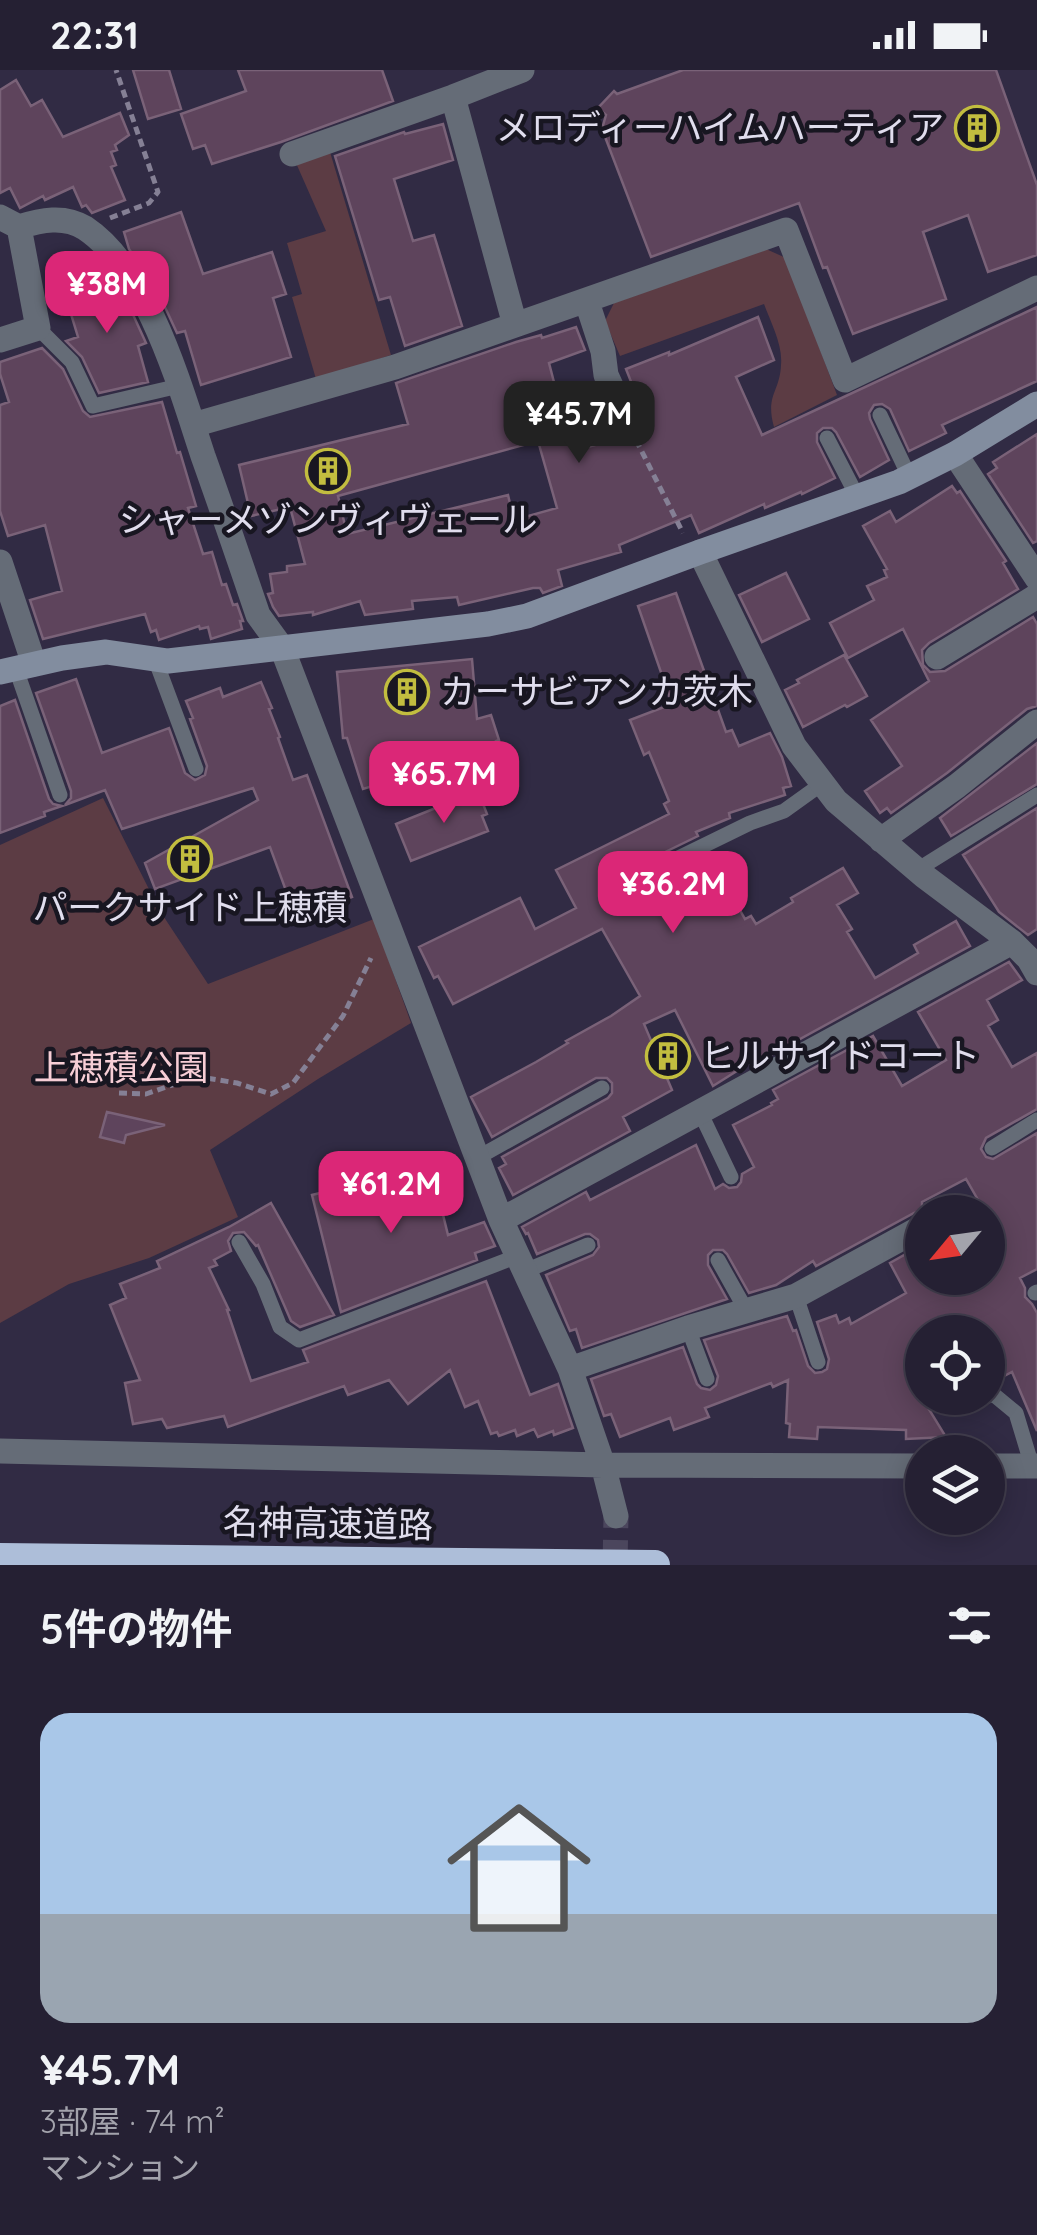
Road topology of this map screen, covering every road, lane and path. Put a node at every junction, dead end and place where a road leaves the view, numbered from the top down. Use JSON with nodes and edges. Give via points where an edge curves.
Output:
{"nodes":[{"id":1,"x":116,"y":70,"type":"edge"},
{"id":2,"x":522,"y":70,"type":"edge"},
{"id":3,"x":453,"y":97,"type":"junction"},
{"id":4,"x":292,"y":154,"type":"dead end"},
{"id":5,"x":9,"y":222,"type":"edge"},
{"id":6,"x":84,"y":227,"type":"junction"},
{"id":7,"x":1037,"y":288,"type":"edge"},
{"id":8,"x":587,"y":302,"type":"junction"},
{"id":9,"x":514,"y":326,"type":"junction"},
{"id":10,"x":38,"y":328,"type":"junction"},
{"id":11,"x":0,"y":340,"type":"edge"},
{"id":12,"x":179,"y":386,"type":"junction"},
{"id":13,"x":1037,"y":404,"type":"edge"},
{"id":14,"x":880,"y":415,"type":"dead end"},
{"id":15,"x":626,"y":420,"type":"joint"},
{"id":16,"x":193,"y":425,"type":"junction"},
{"id":17,"x":827,"y":438,"type":"dead end"},
{"id":18,"x":955,"y":454,"type":"junction"},
{"id":19,"x":910,"y":476,"type":"junction"},
{"id":20,"x":857,"y":496,"type":"junction"},
{"id":21,"x":700,"y":552,"type":"junction"},
{"id":22,"x":0,"y":562,"type":"edge"},
{"id":23,"x":1037,"y":578,"type":"edge"},
{"id":24,"x":1037,"y":596,"type":"edge"},
{"id":25,"x":282,"y":648,"type":"junction"},
{"id":26,"x":937,"y":657,"type":"dead end"},
{"id":27,"x":155,"y":659,"type":"junction"},
{"id":28,"x":17,"y":668,"type":"edge"},
{"id":29,"x":1037,"y":722,"type":"edge"},
{"id":30,"x":196,"y":769,"type":"dead end"},
{"id":31,"x":823,"y":783,"type":"junction"},
{"id":32,"x":60,"y":795,"type":"dead end"},
{"id":33,"x":1037,"y":795,"type":"edge"},
{"id":34,"x":881,"y":840,"type":"junction"},
{"id":35,"x":918,"y":870,"type":"junction"},
{"id":36,"x":615,"y":889,"type":"dead end"},
{"id":37,"x":392,"y":933,"type":"junction"},
{"id":38,"x":1029,"y":957,"type":"edge"},
{"id":39,"x":602,"y":1088,"type":"dead end"},
{"id":40,"x":119,"y":1093,"type":"dead end"},
{"id":41,"x":700,"y":1112,"type":"junction"},
{"id":42,"x":1037,"y":1120,"type":"edge"},
{"id":43,"x":992,"y":1148,"type":"dead end"},
{"id":44,"x":477,"y":1158,"type":"junction"},
{"id":45,"x":731,"y":1177,"type":"dead end"},
{"id":46,"x":502,"y":1220,"type":"junction"},
{"id":47,"x":905,"y":1236,"type":"edge"},
{"id":48,"x":238,"y":1242,"type":"dead end"},
{"id":49,"x":588,"y":1245,"type":"dead end"},
{"id":50,"x":718,"y":1260,"type":"dead end"},
{"id":51,"x":522,"y":1264,"type":"junction"},
{"id":52,"x":796,"y":1296,"type":"junction"},
{"id":53,"x":746,"y":1310,"type":"junction"},
{"id":54,"x":688,"y":1328,"type":"junction"},
{"id":55,"x":818,"y":1362,"type":"dead end"},
{"id":56,"x":570,"y":1369,"type":"junction"},
{"id":57,"x":706,"y":1379,"type":"dead end"},
{"id":58,"x":1005,"y":1403,"type":"edge"},
{"id":59,"x":0,"y":1451,"type":"edge"},
{"id":60,"x":604,"y":1465,"type":"junction"},
{"id":61,"x":905,"y":1466,"type":"edge"},
{"id":62,"x":1005,"y":1466,"type":"edge"},
{"id":63,"x":1035,"y":1466,"type":"edge"},
{"id":64,"x":616,"y":1516,"type":"tunnel mouth"},
{"id":65,"x":0,"y":1558,"type":"edge"},
{"id":66,"x":655,"y":1565,"type":"edge"}],
"edges":[{"from":1,"to":6,"type":"path","via":[[158,192],[149,203]]},
{"from":2,"to":3,"type":"street"},
{"from":3,"to":4,"type":"street"},
{"from":3,"to":9,"type":"street"},
{"from":5,"to":6,"type":"street","via":[[64,220]]},
{"from":5,"to":10,"type":"street"},
{"from":6,"to":12,"type":"street","via":[[114,256],[145,304]]},
{"from":7,"to":8,"type":"street","via":[[845,380],[786,230]]},
{"from":8,"to":9,"type":"street"},
{"from":8,"to":15,"type":"street"},
{"from":9,"to":16,"type":"street"},
{"from":10,"to":11,"type":"street"},
{"from":10,"to":12,"type":"lane","via":[[72,362],[93,406]]},
{"from":12,"to":16,"type":"street"},
{"from":13,"to":18,"type":"street"},
{"from":14,"to":19,"type":"lane"},
{"from":15,"to":21,"type":"path","via":[[684,536]]},
{"from":16,"to":25,"type":"street","via":[[258,615]]},
{"from":17,"to":20,"type":"lane"},
{"from":18,"to":19,"type":"street"},
{"from":18,"to":23,"type":"street"},
{"from":19,"to":20,"type":"street"},
{"from":20,"to":21,"type":"street"},
{"from":21,"to":25,"type":"street","via":[[528,616]]},
{"from":21,"to":31,"type":"street","via":[[794,746]]},
{"from":22,"to":28,"type":"street"},
{"from":24,"to":26,"type":"street"},
{"from":25,"to":27,"type":"street"},
{"from":25,"to":37,"type":"street"},
{"from":27,"to":28,"type":"street","via":[[106,652]]},
{"from":27,"to":30,"type":"lane"},
{"from":28,"to":32,"type":"lane"},
{"from":29,"to":34,"type":"street"},
{"from":31,"to":34,"type":"street"},
{"from":31,"to":36,"type":"lane","via":[[784,811]]},
{"from":33,"to":35,"type":"lane"},
{"from":34,"to":35,"type":"street"},
{"from":35,"to":38,"type":"street"},
{"from":37,"to":40,"type":"path","via":[[376,947],[343,1016],[293,1083],[271,1094],[206,1078],[146,1094]]},
{"from":37,"to":44,"type":"street"},
{"from":38,"to":41,"type":"street"},
{"from":39,"to":44,"type":"lane"},
{"from":41,"to":45,"type":"lane"},
{"from":41,"to":46,"type":"street"},
{"from":42,"to":43,"type":"lane"},
{"from":44,"to":46,"type":"street"},
{"from":46,"to":51,"type":"street"},
{"from":47,"to":52,"type":"street"},
{"from":48,"to":51,"type":"lane","via":[[280,1327],[298,1340]]},
{"from":49,"to":51,"type":"lane"},
{"from":50,"to":53,"type":"lane"},
{"from":51,"to":56,"type":"street"},
{"from":52,"to":53,"type":"street"},
{"from":52,"to":55,"type":"lane"},
{"from":53,"to":54,"type":"street"},
{"from":54,"to":56,"type":"street"},
{"from":54,"to":57,"type":"lane"},
{"from":56,"to":60,"type":"street"},
{"from":58,"to":63,"type":"lane","via":[[1016,1412]]},
{"from":59,"to":60,"type":"street"},
{"from":60,"to":61,"type":"street"},
{"from":60,"to":64,"type":"street"},
{"from":62,"to":63,"type":"street"},
{"from":65,"to":66,"type":"highway","name":"名神高速道路"}]}
